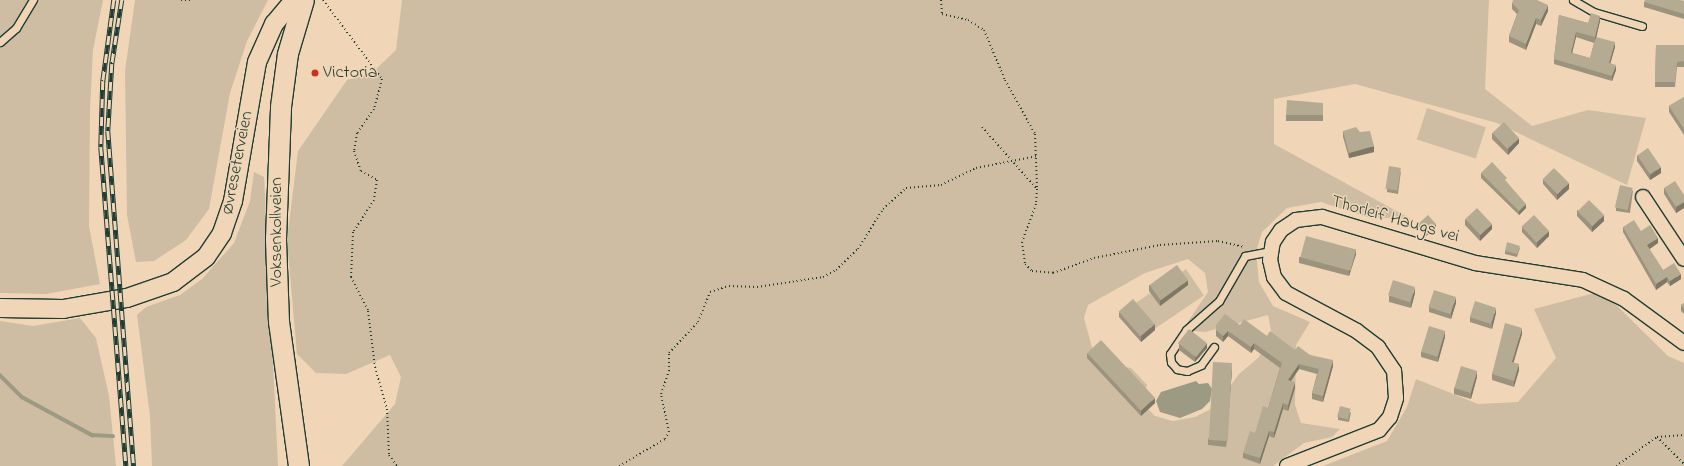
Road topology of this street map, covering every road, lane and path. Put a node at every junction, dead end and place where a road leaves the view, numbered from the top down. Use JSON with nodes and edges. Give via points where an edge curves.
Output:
{"nodes":[{"id":1,"x":33,"y":0,"type":"edge"},
{"id":2,"x":181,"y":0,"type":"edge"},
{"id":3,"x":193,"y":0,"type":"edge"},
{"id":4,"x":294,"y":0,"type":"edge"},
{"id":5,"x":304,"y":0,"type":"edge"},
{"id":6,"x":323,"y":0,"type":"edge"},
{"id":7,"x":941,"y":0,"type":"edge"},
{"id":8,"x":1573,"y":0,"type":"edge"},
{"id":9,"x":1642,"y":26,"type":"dead end"},
{"id":10,"x":0,"y":42,"type":"edge"},
{"id":11,"x":982,"y":127,"type":"dead end"},
{"id":12,"x":1037,"y":156,"type":"junction"},
{"id":13,"x":1037,"y":189,"type":"junction"},
{"id":14,"x":1643,"y":197,"type":"dead end"},
{"id":15,"x":1271,"y":251,"type":"junction"},
{"id":16,"x":1249,"y":253,"type":"junction"},
{"id":17,"x":1684,"y":259,"type":"edge"},
{"id":18,"x":0,"y":308,"type":"edge"},
{"id":19,"x":1684,"y":343,"type":"edge"},
{"id":20,"x":1214,"y":347,"type":"dead end"},
{"id":21,"x":1684,"y":435,"type":"edge"},
{"id":22,"x":1657,"y":437,"type":"junction"},
{"id":23,"x":1684,"y":464,"type":"edge"},
{"id":24,"x":299,"y":466,"type":"edge"},
{"id":25,"x":397,"y":466,"type":"edge"},
{"id":26,"x":619,"y":466,"type":"edge"},
{"id":27,"x":1287,"y":466,"type":"edge"},
{"id":28,"x":1616,"y":466,"type":"edge"}],
"edges":[{"from":1,"to":10,"type":"lane","via":[[16,28]]},
{"from":2,"to":3,"type":"path"},
{"from":4,"to":18,"type":"street","name":"Øvreseterveien","via":[[271,29],[257,62],[232,202],[222,233],[206,257],[173,282],[127,298],[63,309]]},
{"from":5,"to":24,"type":"main road","name":"Voksenkollveien","via":[[288,54],[281,107],[276,239],[278,322]]},
{"from":6,"to":25,"type":"path","via":[[382,79],[374,109],[357,133],[354,151],[361,171],[377,180],[374,200],[353,232],[351,277],[368,311],[375,367],[387,409],[389,455]]},
{"from":7,"to":12,"type":"path","via":[[942,14],[968,20],[984,30],[1005,80],[1029,119]]},
{"from":8,"to":9,"type":"lane","via":[[1594,12]]},
{"from":11,"to":13,"type":"path"},
{"from":12,"to":13,"type":"path"},
{"from":12,"to":26,"type":"path","via":[[976,168],[942,185],[906,188],[884,209],[858,249],[836,270],[823,277],[757,287],[729,286],[710,292],[698,322],[669,353],[669,371],[661,394],[668,432],[665,439]]},
{"from":13,"to":16,"type":"path","via":[[1036,204],[1022,242],[1025,264],[1032,271],[1053,273],[1094,258],[1160,245],[1218,241],[1243,246]]},
{"from":14,"to":17,"type":"street"},
{"from":15,"to":16,"type":"lane"},
{"from":15,"to":19,"type":"street","name":"Thorleif Haugs vei","via":[[1277,236],[1288,225],[1306,218],[1322,217],[1475,263],[1596,284],[1636,307]]},
{"from":15,"to":27,"type":"street","name":"Thorleif Haugs vei","via":[[1271,270],[1286,293],[1368,337],[1388,359],[1396,384],[1394,409],[1379,430]]},
{"from":16,"to":20,"type":"lane","via":[[1241,261],[1219,301],[1186,330],[1170,354],[1171,362],[1177,369],[1187,371],[1201,365]]},
{"from":21,"to":22,"type":"path"},
{"from":22,"to":23,"type":"path"},
{"from":22,"to":28,"type":"path"}]}
